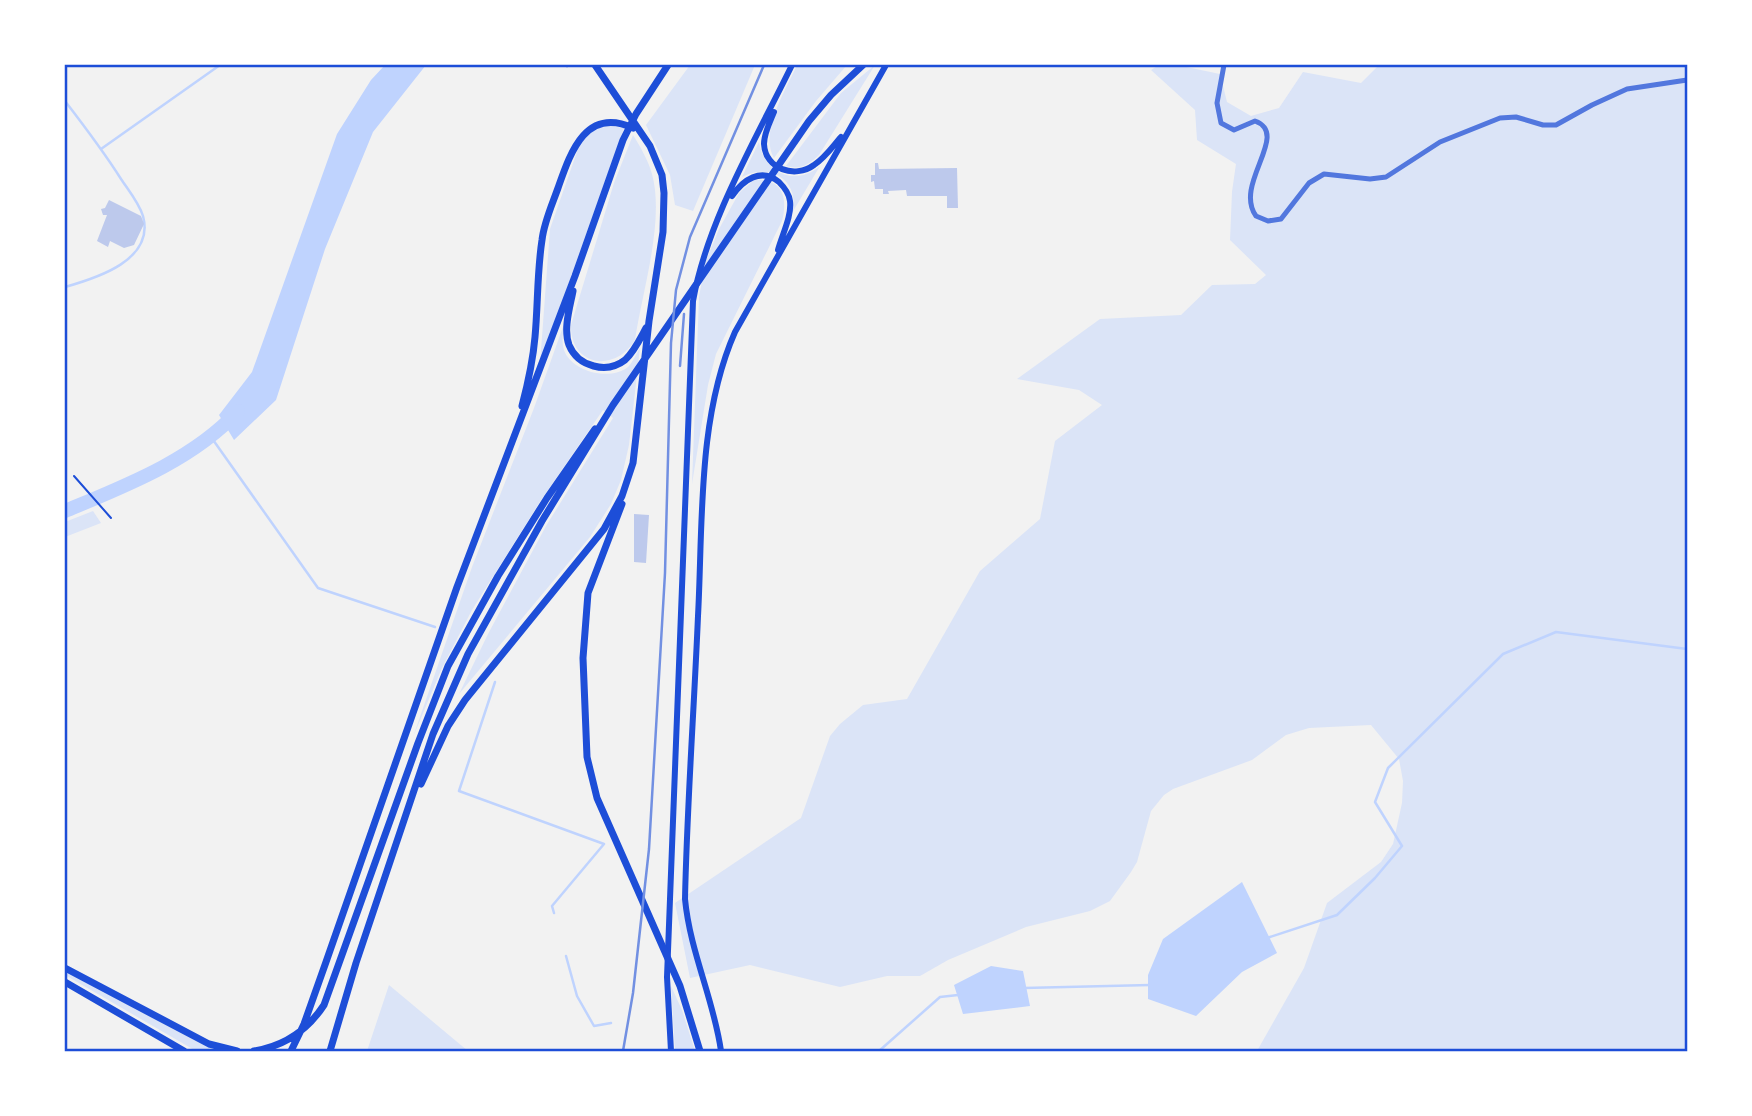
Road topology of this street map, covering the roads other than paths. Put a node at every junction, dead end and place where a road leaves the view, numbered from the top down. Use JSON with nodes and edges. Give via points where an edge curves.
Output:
{"nodes":[{"id":1,"x":596,"y":65,"type":"edge"},
{"id":2,"x":668,"y":65,"type":"edge"},
{"id":3,"x":793,"y":65,"type":"edge"},
{"id":4,"x":863,"y":65,"type":"edge"},
{"id":5,"x":886,"y":65,"type":"edge"},
{"id":6,"x":1224,"y":65,"type":"edge"},
{"id":7,"x":1687,"y":80,"type":"edge"},
{"id":8,"x":852,"y":124,"type":"junction"},
{"id":9,"x":642,"y":134,"type":"junction"},
{"id":10,"x":721,"y":214,"type":"junction"},
{"id":11,"x":776,"y":258,"type":"junction"},
{"id":12,"x":575,"y":276,"type":"junction"},
{"id":13,"x":649,"y":321,"type":"junction"},
{"id":14,"x":613,"y":405,"type":"junction"},
{"id":15,"x":504,"y":461,"type":"junction"},
{"id":16,"x":630,"y":476,"type":"junction"},
{"id":17,"x":407,"y":814,"type":"junction"},
{"id":18,"x":65,"y":966,"type":"edge"},
{"id":19,"x":65,"y":982,"type":"edge"},
{"id":20,"x":184,"y":1051,"type":"edge"},
{"id":21,"x":237,"y":1051,"type":"edge"},
{"id":22,"x":254,"y":1051,"type":"edge"},
{"id":23,"x":291,"y":1051,"type":"edge"},
{"id":24,"x":330,"y":1051,"type":"edge"},
{"id":25,"x":671,"y":1051,"type":"edge"},
{"id":26,"x":701,"y":1051,"type":"edge"},
{"id":27,"x":721,"y":1051,"type":"edge"}],
"edges":[{"from":1,"to":9,"type":"highway"},
{"from":2,"to":12,"type":"highway","via":[[623,141]]},
{"from":3,"to":8,"type":"main road","via":[[765,136],[767,156],[773,164],[797,172],[813,167]]},
{"from":3,"to":10,"type":"main road"},
{"from":4,"to":14,"type":"highway","via":[[809,121]]},
{"from":5,"to":8,"type":"main road"},
{"from":6,"to":7,"type":"street","via":[[1217,103],[1221,123],[1234,130],[1255,121],[1266,130],[1266,145],[1249,200],[1256,216],[1268,221],[1281,219],[1309,183],[1324,174],[1386,177],[1440,142],[1500,118],[1556,125],[1627,89]]},
{"from":8,"to":11,"type":"main road"},
{"from":9,"to":13,"type":"highway","via":[[662,176],[665,208]]},
{"from":9,"to":15,"type":"highway","via":[[622,123],[601,124],[581,137],[568,162],[544,228],[531,365]]},
{"from":10,"to":11,"type":"main road","via":[[737,189],[753,177],[772,177],[781,184],[789,210]]},
{"from":10,"to":25,"type":"main road","via":[[704,256],[694,301],[667,977]]},
{"from":11,"to":27,"type":"main road","via":[[726,353],[707,451],[685,900]]},
{"from":12,"to":13,"type":"highway","via":[[567,336],[569,345],[589,365],[613,366],[624,360]]},
{"from":12,"to":15,"type":"highway"},
{"from":13,"to":16,"type":"highway"},
{"from":14,"to":17,"type":"highway","via":[[463,664],[433,734]]},
{"from":14,"to":22,"type":"highway","via":[[547,498],[437,690],[324,1005],[304,1030],[286,1042]]},
{"from":15,"to":23,"type":"highway"},
{"from":16,"to":17,"type":"highway","via":[[594,543],[456,713]]},
{"from":16,"to":26,"type":"highway","via":[[588,593],[583,692],[587,757],[597,798],[680,986]]},
{"from":17,"to":24,"type":"highway"},
{"from":18,"to":21,"type":"highway","via":[[209,1044]]},
{"from":19,"to":20,"type":"highway"}]}
